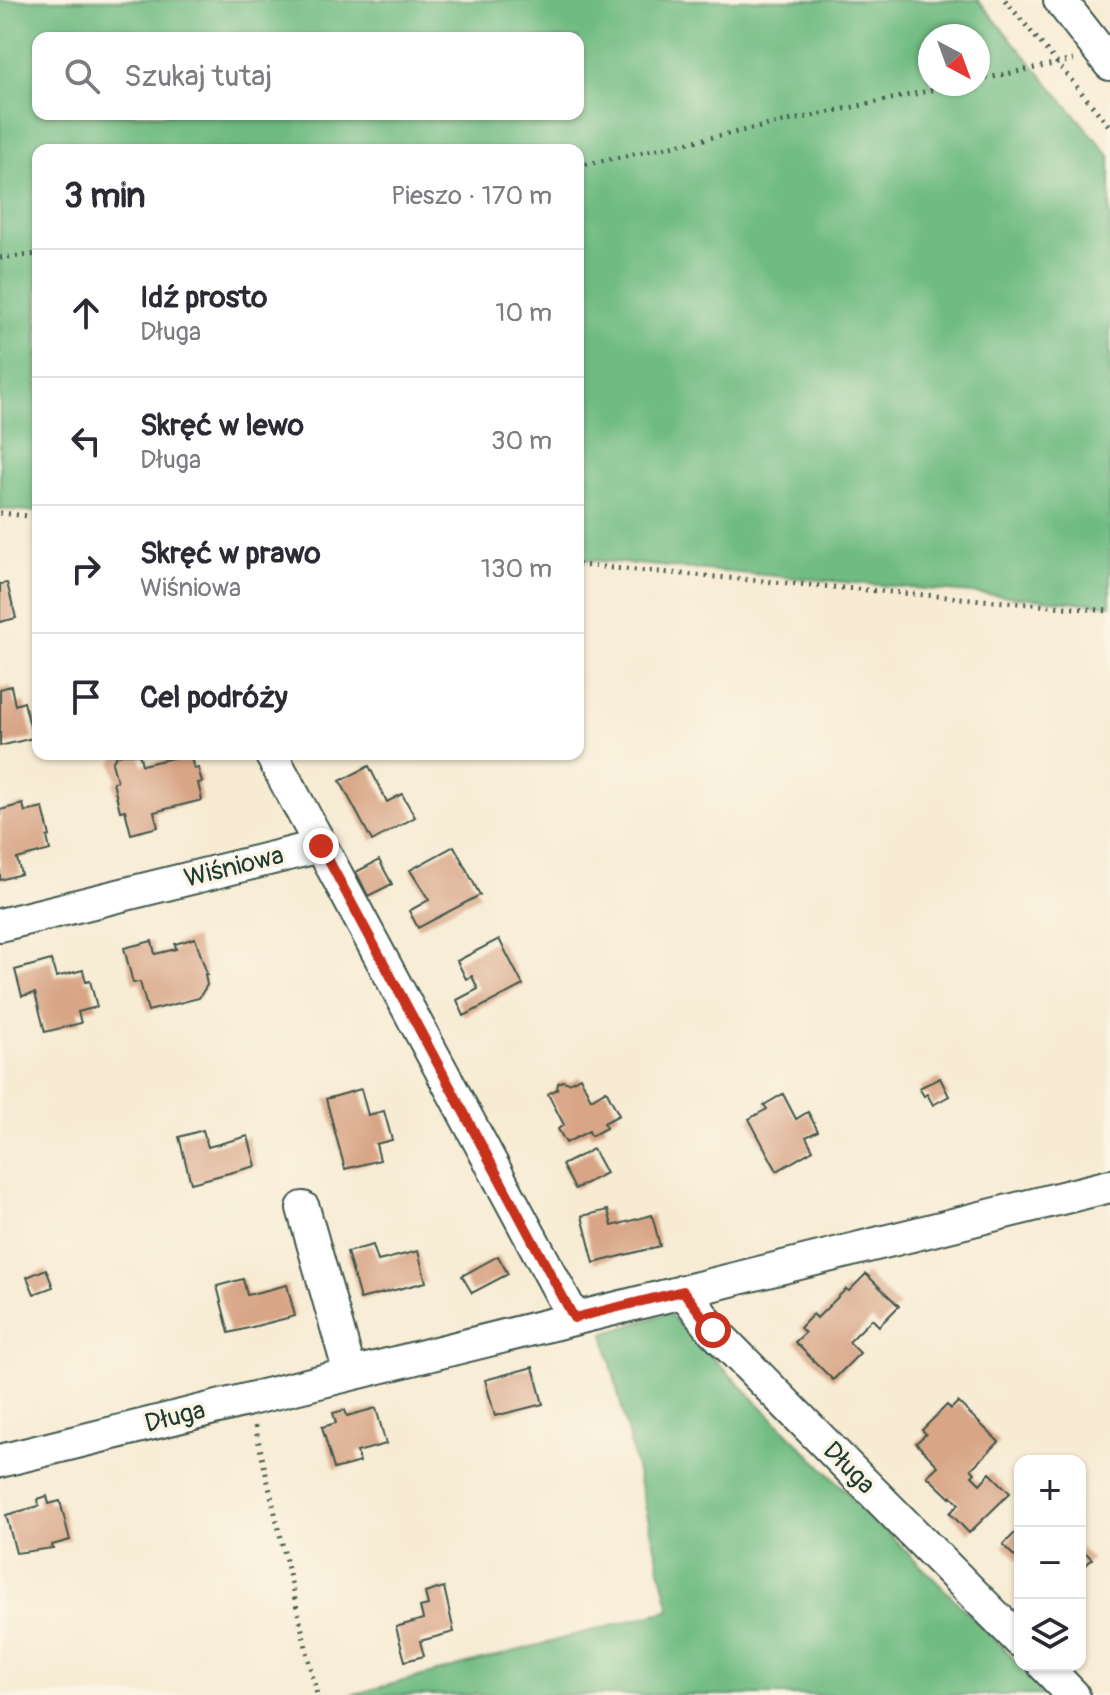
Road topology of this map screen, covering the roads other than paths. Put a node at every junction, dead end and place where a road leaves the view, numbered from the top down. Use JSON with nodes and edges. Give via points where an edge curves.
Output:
{"nodes":[{"id":1,"x":1060,"y":0,"type":"edge"},
{"id":2,"x":1106,"y":58,"type":"edge"},
{"id":3,"x":274,"y":760,"type":"edge"},
{"id":4,"x":321,"y":846,"type":"junction"},
{"id":5,"x":0,"y":925,"type":"edge"},
{"id":6,"x":1110,"y":1186,"type":"edge"},
{"id":7,"x":303,"y":1208,"type":"dead end"},
{"id":8,"x":683,"y":1291,"type":"junction"},
{"id":9,"x":574,"y":1318,"type":"junction"},
{"id":10,"x":350,"y":1373,"type":"junction"},
{"id":11,"x":0,"y":1461,"type":"edge"},
{"id":12,"x":1014,"y":1635,"type":"edge"},
{"id":13,"x":1050,"y":1671,"type":"edge"},
{"id":14,"x":1073,"y":1695,"type":"edge"}],
"edges":[{"from":1,"to":2,"type":"street"},
{"from":3,"to":4,"type":"street"},
{"from":4,"to":5,"type":"street","name":"Wiśniowa"},
{"from":4,"to":9,"type":"street","name":"Wiśniowa"},
{"from":6,"to":8,"type":"street","name":"Długa"},
{"from":7,"to":10,"type":"street"},
{"from":8,"to":9,"type":"street","name":"Długa"},
{"from":8,"to":12,"type":"street","name":"Długa","via":[[713,1330]]},
{"from":9,"to":10,"type":"street","name":"Długa"},
{"from":10,"to":11,"type":"street","name":"Długa"},
{"from":13,"to":14,"type":"street"}]}
